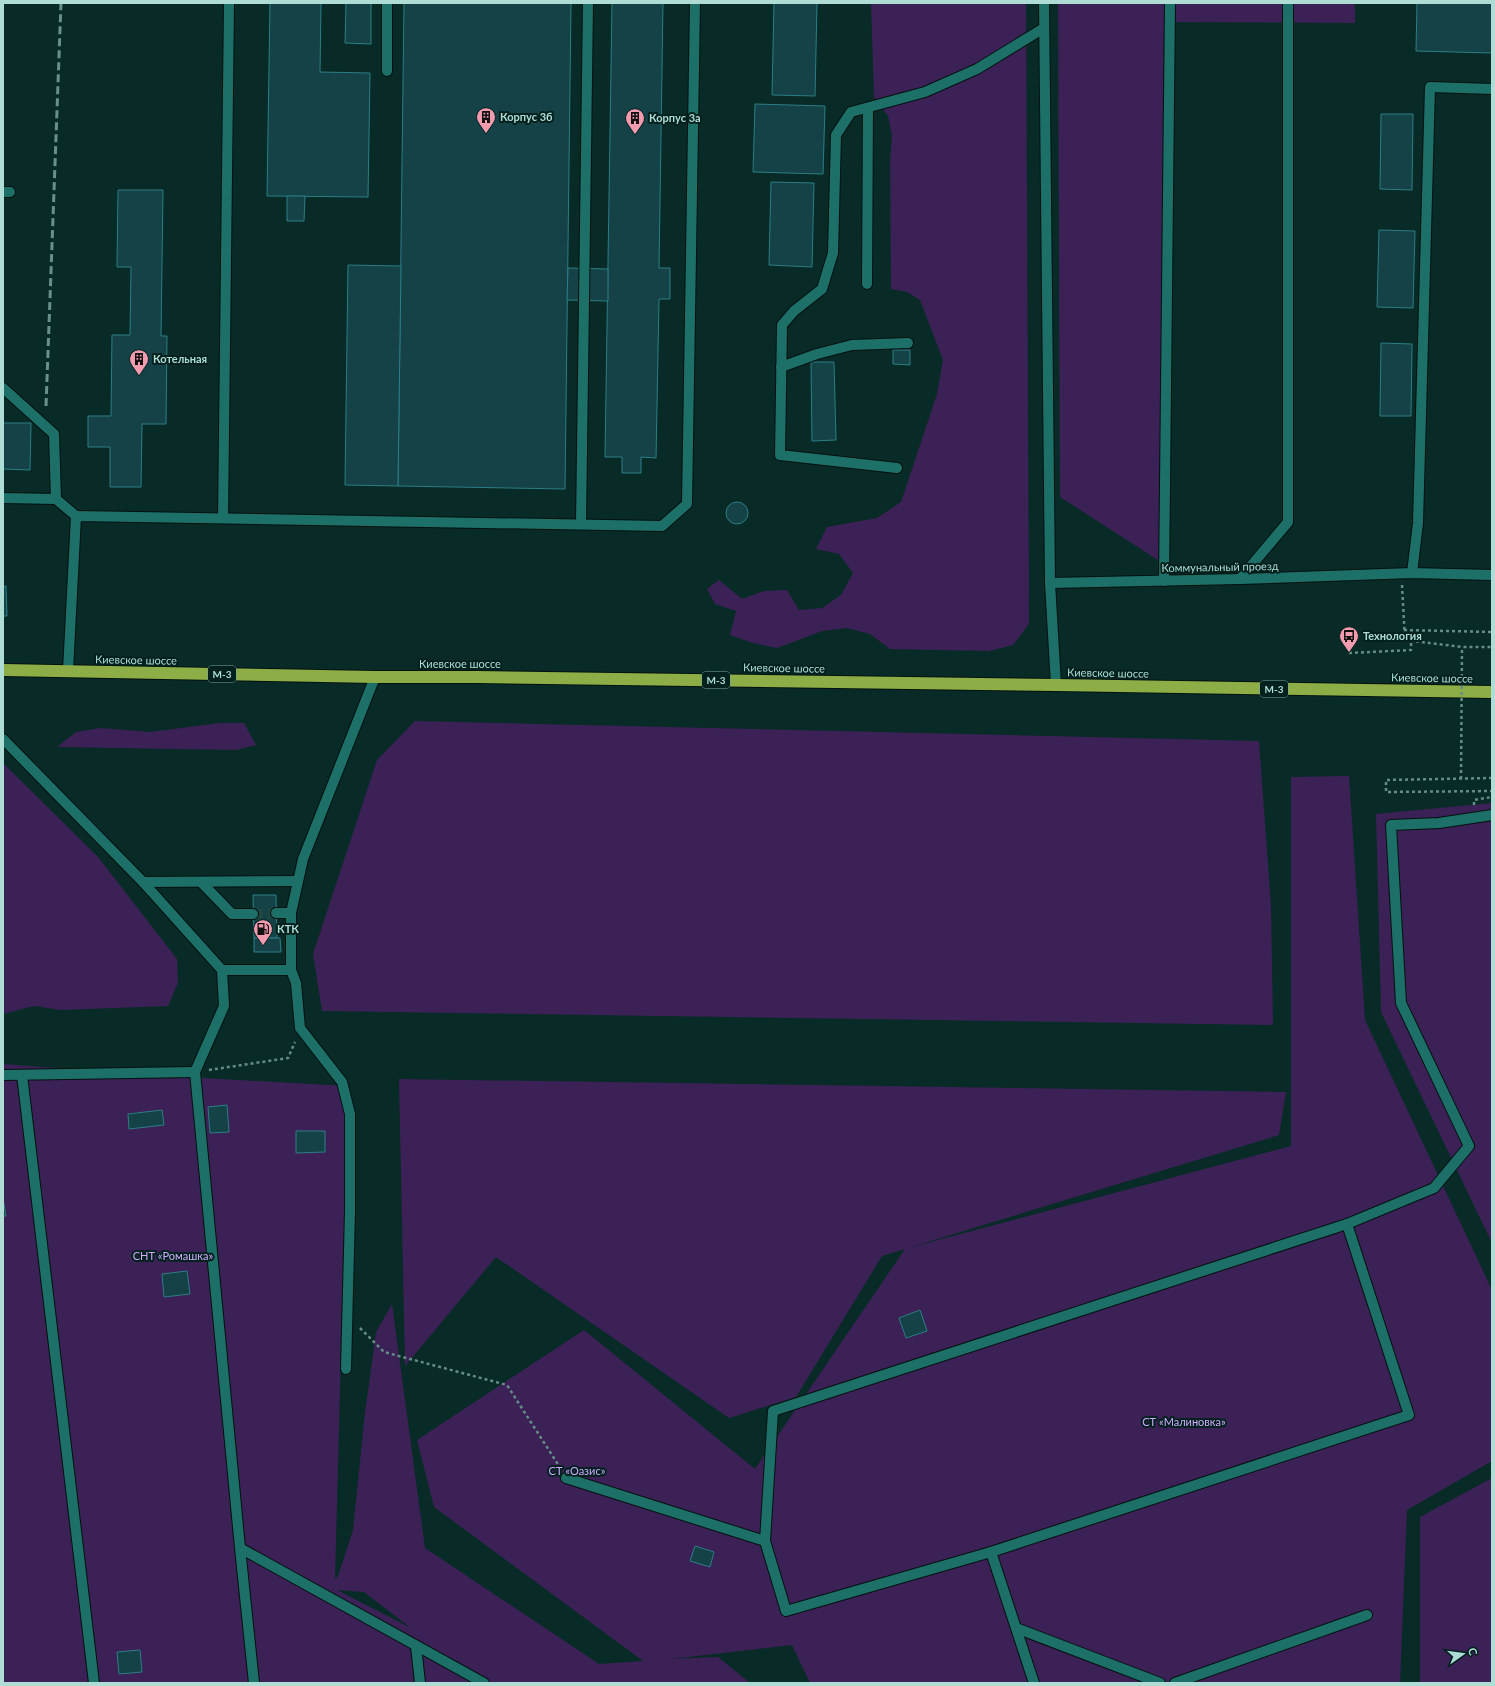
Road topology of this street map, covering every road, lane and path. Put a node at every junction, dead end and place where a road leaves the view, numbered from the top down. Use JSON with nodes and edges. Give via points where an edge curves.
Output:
{"nodes":[{"id":1,"x":229,"y":3,"type":"edge"},
{"id":2,"x":387,"y":3,"type":"edge"},
{"id":3,"x":588,"y":3,"type":"edge"},
{"id":4,"x":695,"y":3,"type":"edge"},
{"id":5,"x":1044,"y":3,"type":"edge"},
{"id":6,"x":1170,"y":3,"type":"edge"},
{"id":7,"x":1288,"y":3,"type":"edge"},
{"id":8,"x":1044,"y":28,"type":"junction"},
{"id":9,"x":387,"y":71,"type":"dead end"},
{"id":10,"x":1492,"y":89,"type":"edge"},
{"id":11,"x":868,"y":108,"type":"junction"},
{"id":12,"x":867,"y":284,"type":"dead end"},
{"id":13,"x":908,"y":343,"type":"dead end"},
{"id":14,"x":781,"y":368,"type":"junction"},
{"id":15,"x":3,"y":388,"type":"edge"},
{"id":16,"x":897,"y":468,"type":"dead end"},
{"id":17,"x":3,"y":498,"type":"edge"},
{"id":18,"x":56,"y":499,"type":"junction"},
{"id":19,"x":76,"y":516,"type":"junction"},
{"id":20,"x":223,"y":518,"type":"junction"},
{"id":21,"x":581,"y":524,"type":"junction"},
{"id":22,"x":1407,"y":573,"type":"junction"},
{"id":23,"x":1492,"y":575,"type":"edge"},
{"id":24,"x":1240,"y":580,"type":"junction"},
{"id":25,"x":1164,"y":581,"type":"junction"},
{"id":26,"x":1050,"y":583,"type":"junction"},
{"id":27,"x":1404,"y":630,"type":"junction"},
{"id":28,"x":1492,"y":632,"type":"edge"},
{"id":29,"x":1411,"y":640,"type":"junction"},
{"id":30,"x":1462,"y":647,"type":"junction"},
{"id":31,"x":1492,"y":647,"type":"edge"},
{"id":32,"x":1350,"y":653,"type":"dead end"},
{"id":33,"x":3,"y":670,"type":"edge"},
{"id":34,"x":68,"y":671,"type":"junction"},
{"id":35,"x":375,"y":677,"type":"junction"},
{"id":36,"x":1056,"y":685,"type":"junction"},
{"id":37,"x":1492,"y":692,"type":"edge"},
{"id":38,"x":3,"y":739,"type":"edge"},
{"id":39,"x":1492,"y":778,"type":"edge"},
{"id":40,"x":1460,"y":779,"type":"junction"},
{"id":41,"x":1492,"y":791,"type":"edge"},
{"id":42,"x":1492,"y":815,"type":"edge"},
{"id":43,"x":298,"y":881,"type":"junction"},
{"id":44,"x":143,"y":882,"type":"junction"},
{"id":45,"x":201,"y":882,"type":"junction"},
{"id":46,"x":276,"y":913,"type":"tunnel mouth"},
{"id":47,"x":291,"y":913,"type":"junction"},
{"id":48,"x":253,"y":914,"type":"tunnel mouth"},
{"id":49,"x":222,"y":970,"type":"junction"},
{"id":50,"x":291,"y":970,"type":"junction"},
{"id":51,"x":300,"y":1028,"type":"junction"},
{"id":52,"x":195,"y":1072,"type":"junction"},
{"id":53,"x":3,"y":1075,"type":"edge"},
{"id":54,"x":22,"y":1075,"type":"junction"},
{"id":55,"x":1346,"y":1224,"type":"junction"},
{"id":56,"x":348,"y":1316,"type":"junction"},
{"id":57,"x":346,"y":1369,"type":"dead end"},
{"id":58,"x":566,"y":1478,"type":"joint"},
{"id":59,"x":765,"y":1541,"type":"junction"},
{"id":60,"x":240,"y":1548,"type":"junction"},
{"id":61,"x":991,"y":1552,"type":"junction"},
{"id":62,"x":1367,"y":1615,"type":"dead end"},
{"id":63,"x":1016,"y":1628,"type":"junction"},
{"id":64,"x":416,"y":1646,"type":"junction"},
{"id":65,"x":94,"y":1683,"type":"edge"},
{"id":66,"x":254,"y":1683,"type":"edge"},
{"id":67,"x":420,"y":1683,"type":"edge"},
{"id":68,"x":484,"y":1683,"type":"edge"},
{"id":69,"x":1034,"y":1683,"type":"edge"},
{"id":70,"x":1160,"y":1683,"type":"edge"},
{"id":71,"x":1175,"y":1683,"type":"edge"}],
"edges":[{"from":1,"to":20,"type":"street"},
{"from":2,"to":9,"type":"street"},
{"from":3,"to":21,"type":"street"},
{"from":4,"to":21,"type":"street","via":[[687,504],[662,526]]},
{"from":5,"to":8,"type":"street"},
{"from":6,"to":25,"type":"street"},
{"from":7,"to":24,"type":"street","via":[[1288,522]]},
{"from":8,"to":11,"type":"street","via":[[977,69],[931,89]]},
{"from":8,"to":26,"type":"street"},
{"from":10,"to":22,"type":"street","via":[[1430,87],[1418,523]]},
{"from":11,"to":12,"type":"street"},
{"from":11,"to":14,"type":"street","via":[[851,112],[836,136],[832,253],[822,289],[794,311],[782,325]]},
{"from":13,"to":14,"type":"street","via":[[852,345]]},
{"from":14,"to":16,"type":"street","via":[[780,455]]},
{"from":15,"to":18,"type":"street","via":[[54,434]]},
{"from":17,"to":18,"type":"street"},
{"from":18,"to":19,"type":"street"},
{"from":19,"to":20,"type":"street"},
{"from":19,"to":34,"type":"street"},
{"from":20,"to":21,"type":"street"},
{"from":22,"to":23,"type":"street","name":"Коммунальный проезд"},
{"from":22,"to":24,"type":"street","name":"Коммунальный проезд"},
{"from":22,"to":27,"type":"path"},
{"from":24,"to":25,"type":"street","name":"Коммунальный проезд"},
{"from":25,"to":26,"type":"street","name":"Коммунальный проезд"},
{"from":26,"to":36,"type":"street"},
{"from":27,"to":28,"type":"path"},
{"from":27,"to":29,"type":"path","via":[[1405,640]]},
{"from":29,"to":30,"type":"path"},
{"from":29,"to":32,"type":"path","via":[[1411,650]]},
{"from":30,"to":31,"type":"path"},
{"from":30,"to":40,"type":"path","bridge":true},
{"from":33,"to":34,"type":"highway","name":"Киевское шоссе","number":"М-3"},
{"from":34,"to":35,"type":"highway","name":"Киевское шоссе","number":"М-3"},
{"from":35,"to":36,"type":"highway","name":"Киевское шоссе","number":"М-3"},
{"from":35,"to":43,"type":"street","via":[[303,859]]},
{"from":36,"to":37,"type":"highway","name":"Киевское шоссе","number":"М-3"},
{"from":38,"to":44,"type":"street"},
{"from":39,"to":40,"type":"path"},
{"from":40,"to":41,"type":"path","via":[[1386,780],[1386,792]]},
{"from":42,"to":55,"type":"street","via":[[1439,823],[1392,825],[1401,1003],[1469,1146],[1434,1188]]},
{"from":43,"to":45,"type":"street"},
{"from":43,"to":47,"type":"street"},
{"from":44,"to":45,"type":"street"},
{"from":44,"to":49,"type":"street"},
{"from":45,"to":48,"type":"street","via":[[232,914]]},
{"from":46,"to":47,"type":"street"},
{"from":47,"to":50,"type":"street"},
{"from":49,"to":50,"type":"street"},
{"from":49,"to":52,"type":"street","via":[[224,1006]]},
{"from":50,"to":51,"type":"street","via":[[296,983]]},
{"from":51,"to":52,"type":"path","via":[[288,1058]]},
{"from":51,"to":56,"type":"street","via":[[342,1082],[350,1114]]},
{"from":52,"to":54,"type":"street"},
{"from":52,"to":60,"type":"street"},
{"from":53,"to":54,"type":"street"},
{"from":54,"to":65,"type":"street"},
{"from":55,"to":59,"type":"street","via":[[773,1411]]},
{"from":55,"to":61,"type":"street","via":[[1409,1415]]},
{"from":56,"to":57,"type":"street"},
{"from":56,"to":58,"type":"path","via":[[384,1352],[507,1385]]},
{"from":58,"to":59,"type":"street"},
{"from":59,"to":61,"type":"street","via":[[786,1611]]},
{"from":60,"to":64,"type":"street"},
{"from":60,"to":66,"type":"street"},
{"from":61,"to":63,"type":"street"},
{"from":62,"to":71,"type":"street"},
{"from":63,"to":69,"type":"street"},
{"from":63,"to":70,"type":"street"},
{"from":64,"to":67,"type":"street"},
{"from":64,"to":68,"type":"street"}]}
